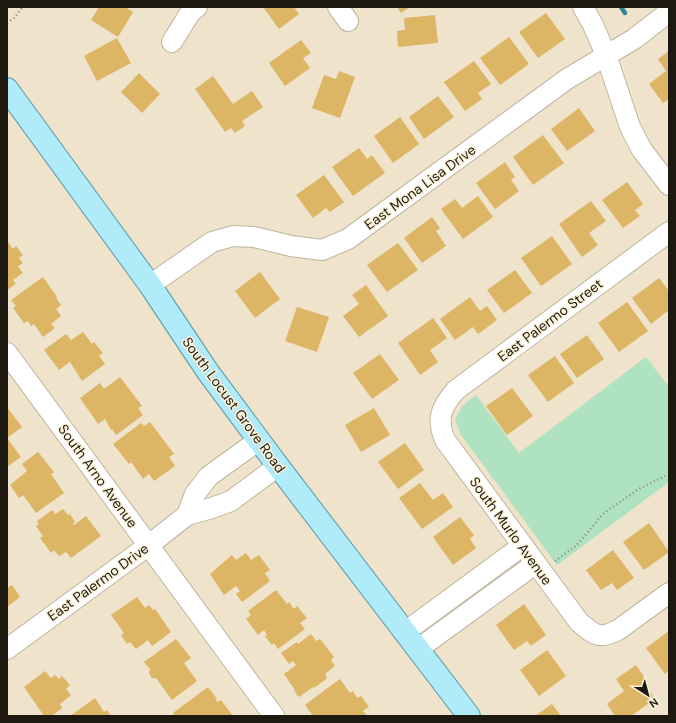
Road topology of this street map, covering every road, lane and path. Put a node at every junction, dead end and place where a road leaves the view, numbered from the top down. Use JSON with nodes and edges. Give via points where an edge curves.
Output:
{"nodes":[{"id":1,"x":23,"y":7,"type":"edge"},
{"id":2,"x":198,"y":7,"type":"edge"},
{"id":3,"x":583,"y":7,"type":"edge"},
{"id":4,"x":669,"y":12,"type":"edge"},
{"id":5,"x":7,"y":23,"type":"edge"},
{"id":6,"x":172,"y":42,"type":"dead end"},
{"id":7,"x":606,"y":55,"type":"junction"},
{"id":8,"x":7,"y":89,"type":"edge"},
{"id":9,"x":669,"y":185,"type":"edge"},
{"id":10,"x":669,"y":232,"type":"edge"},
{"id":11,"x":150,"y":285,"type":"junction"},
{"id":12,"x":7,"y":353,"type":"edge"},
{"id":13,"x":440,"y":416,"type":"joint"},
{"id":14,"x":259,"y":440,"type":"junction"},
{"id":15,"x":278,"y":466,"type":"junction"},
{"id":16,"x":669,"y":474,"type":"edge"},
{"id":17,"x":187,"y":515,"type":"junction"},
{"id":18,"x":149,"y":545,"type":"junction"},
{"id":19,"x":522,"y":546,"type":"junction"},
{"id":20,"x":544,"y":563,"type":"junction"},
{"id":21,"x":669,"y":592,"type":"edge"},
{"id":22,"x":405,"y":632,"type":"junction"},
{"id":23,"x":7,"y":649,"type":"edge"},
{"id":24,"x":418,"y":649,"type":"junction"},
{"id":25,"x":274,"y":716,"type":"edge"},
{"id":26,"x":469,"y":716,"type":"edge"}],
"edges":[{"from":1,"to":5,"type":"path"},
{"from":2,"to":6,"type":"street","via":[[190,13]]},
{"from":3,"to":7,"type":"street"},
{"from":4,"to":7,"type":"street","name":"East Mona Lisa Drive","via":[[634,39]]},
{"from":7,"to":9,"type":"street","via":[[630,127],[642,150]]},
{"from":7,"to":11,"type":"street","name":"East Mona Lisa Drive","via":[[567,79],[348,239],[322,250],[254,237],[232,236],[212,242]]},
{"from":8,"to":11,"type":"main road","name":"South Locust Grove Road"},
{"from":10,"to":13,"type":"street","name":"East Palermo Street","via":[[456,390],[445,402]]},
{"from":11,"to":14,"type":"main road","name":"South Locust Grove Road","via":[[208,372]]},
{"from":12,"to":18,"type":"street","name":"South Arno Avenue"},
{"from":13,"to":19,"type":"street","name":"South Murlo Avenue","via":[[440,429],[445,440]]},
{"from":14,"to":15,"type":"main road","name":"South Locust Grove Road"},
{"from":14,"to":17,"type":"street","via":[[209,476],[195,494]]},
{"from":15,"to":17,"type":"street","name":"East Palermo Drive","via":[[231,501]]},
{"from":15,"to":22,"type":"main road","name":"South Locust Grove Road"},
{"from":16,"to":20,"type":"path","via":[[639,489],[611,508],[577,544]]},
{"from":17,"to":18,"type":"street","name":"East Palermo Drive"},
{"from":18,"to":23,"type":"street","name":"East Palermo Drive"},
{"from":18,"to":25,"type":"street","name":"South Arno Avenue"},
{"from":19,"to":20,"type":"street","name":"South Murlo Avenue"},
{"from":19,"to":22,"type":"street"},
{"from":20,"to":21,"type":"street","name":"South Murlo Avenue","via":[[579,622],[598,636],[618,630]]},
{"from":20,"to":24,"type":"street"},
{"from":22,"to":24,"type":"main road","name":"South Locust Grove Road"},
{"from":24,"to":26,"type":"main road","name":"South Locust Grove Road"}]}
